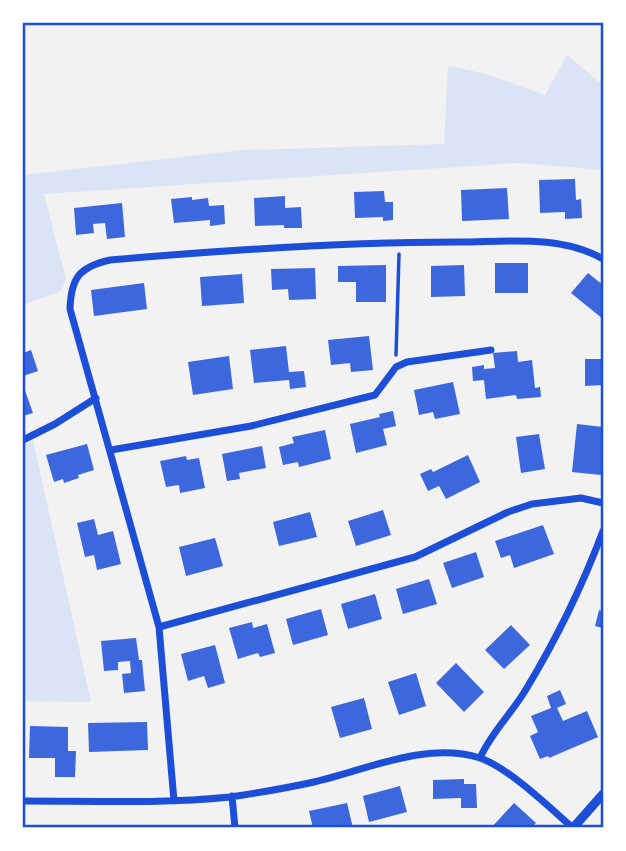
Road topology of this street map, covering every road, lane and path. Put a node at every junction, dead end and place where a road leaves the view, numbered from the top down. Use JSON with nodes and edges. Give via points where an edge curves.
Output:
{"nodes":[{"id":1,"x":399,"y":242,"type":"junction"},
{"id":2,"x":603,"y":259,"type":"edge"},
{"id":3,"x":491,"y":350,"type":"dead end"},
{"id":4,"x":396,"y":367,"type":"junction"},
{"id":5,"x":96,"y":398,"type":"junction"},
{"id":6,"x":23,"y":440,"type":"edge"},
{"id":7,"x":111,"y":450,"type":"junction"},
{"id":8,"x":603,"y":503,"type":"edge"},
{"id":9,"x":603,"y":531,"type":"edge"},
{"id":10,"x":159,"y":627,"type":"junction"},
{"id":11,"x":480,"y":758,"type":"junction"},
{"id":12,"x":603,"y":794,"type":"edge"},
{"id":13,"x":233,"y":796,"type":"junction"},
{"id":14,"x":23,"y":802,"type":"edge"},
{"id":15,"x":174,"y":802,"type":"junction"},
{"id":16,"x":235,"y":828,"type":"edge"},
{"id":17,"x":573,"y":828,"type":"edge"}],
"edges":[{"from":1,"to":2,"type":"street","via":[[561,244],[587,249]]},
{"from":1,"to":4,"type":"path"},
{"from":1,"to":5,"type":"street","via":[[259,247],[97,263],[79,274],[71,288],[70,309]]},
{"from":3,"to":4,"type":"street"},
{"from":4,"to":7,"type":"street","via":[[375,394],[251,426]]},
{"from":5,"to":6,"type":"street"},
{"from":5,"to":7,"type":"street"},
{"from":7,"to":10,"type":"street"},
{"from":8,"to":10,"type":"street","via":[[581,498],[532,504],[415,557]]},
{"from":9,"to":11,"type":"street","via":[[573,605],[525,692]]},
{"from":10,"to":15,"type":"street"},
{"from":11,"to":13,"type":"street","via":[[415,755],[312,782]]},
{"from":11,"to":17,"type":"street","via":[[515,779]]},
{"from":12,"to":17,"type":"street"},
{"from":13,"to":15,"type":"street"},
{"from":13,"to":16,"type":"street"},
{"from":14,"to":15,"type":"street"}]}
